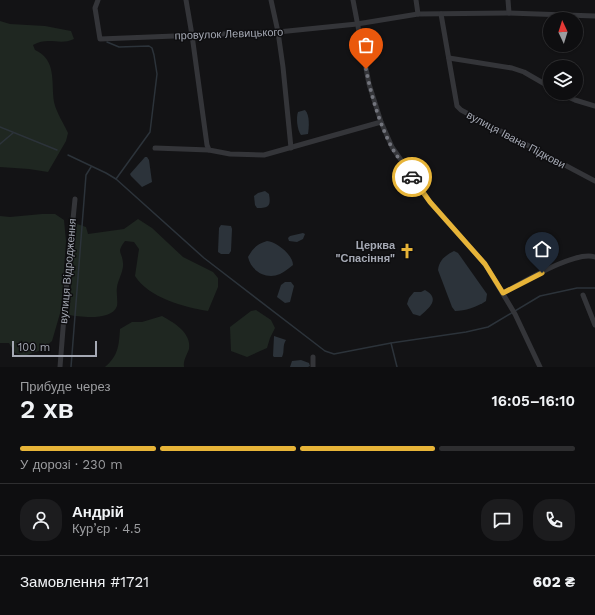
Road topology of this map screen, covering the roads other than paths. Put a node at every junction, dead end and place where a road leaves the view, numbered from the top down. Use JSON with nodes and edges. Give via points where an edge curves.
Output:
{"nodes":[{"id":1,"x":98,"y":0,"type":"edge"},
{"id":2,"x":186,"y":0,"type":"edge"},
{"id":3,"x":270,"y":0,"type":"edge"},
{"id":4,"x":353,"y":0,"type":"edge"},
{"id":5,"x":416,"y":0,"type":"edge"},
{"id":6,"x":508,"y":0,"type":"edge"},
{"id":7,"x":509,"y":13,"type":"junction"},
{"id":8,"x":418,"y":14,"type":"junction"},
{"id":9,"x":441,"y":14,"type":"junction"},
{"id":10,"x":595,"y":16,"type":"edge"},
{"id":11,"x":357,"y":24,"type":"junction"},
{"id":12,"x":278,"y":32,"type":"junction"},
{"id":13,"x":192,"y":35,"type":"junction"},
{"id":14,"x":449,"y":58,"type":"junction"},
{"id":15,"x":543,"y":84,"type":"edge"},
{"id":16,"x":576,"y":100,"type":"edge"},
{"id":17,"x":595,"y":106,"type":"edge"},
{"id":18,"x":381,"y":122,"type":"junction"},
{"id":19,"x":155,"y":148,"type":"dead end"},
{"id":20,"x":291,"y":148,"type":"junction"},
{"id":21,"x":209,"y":150,"type":"junction"},
{"id":22,"x":595,"y":181,"type":"edge"},
{"id":23,"x":75,"y":198,"type":"dead end"},
{"id":24,"x":595,"y":258,"type":"edge"},
{"id":25,"x":503,"y":293,"type":"junction"},
{"id":26,"x":583,"y":295,"type":"dead end"},
{"id":27,"x":595,"y":325,"type":"edge"},
{"id":28,"x":314,"y":357,"type":"dead end"},
{"id":29,"x":60,"y":367,"type":"edge"},
{"id":30,"x":313,"y":367,"type":"edge"},
{"id":31,"x":540,"y":367,"type":"edge"}],
"edges":[{"from":1,"to":13,"type":"street","name":"провулок Левицького","via":[[95,8],[100,39]]},
{"from":2,"to":13,"type":"street"},
{"from":3,"to":12,"type":"street"},
{"from":4,"to":11,"type":"street"},
{"from":5,"to":8,"type":"street"},
{"from":6,"to":7,"type":"street"},
{"from":7,"to":9,"type":"street","name":"провулок Левицького"},
{"from":7,"to":10,"type":"street","name":"провулок Левицького"},
{"from":8,"to":9,"type":"street","name":"провулок Левицького"},
{"from":8,"to":11,"type":"street","name":"провулок Левицького"},
{"from":9,"to":14,"type":"street","name":"вулиця Івана Підкови"},
{"from":11,"to":12,"type":"street","name":"провулок Левицького"},
{"from":11,"to":18,"type":"street","via":[[369,84]]},
{"from":12,"to":13,"type":"street","name":"провулок Левицького"},
{"from":12,"to":20,"type":"street"},
{"from":13,"to":21,"type":"street"},
{"from":14,"to":15,"type":"street","via":[[512,68]]},
{"from":14,"to":22,"type":"street","name":"вулиця Івана Підкови","via":[[455,99],[460,110]]},
{"from":16,"to":17,"type":"street"},
{"from":18,"to":20,"type":"street"},
{"from":18,"to":25,"type":"street","via":[[392,147],[412,177],[430,202],[485,264]]},
{"from":19,"to":21,"type":"street"},
{"from":20,"to":21,"type":"street","via":[[264,155],[230,154]]},
{"from":23,"to":29,"type":"street","name":"вулиця Відродження"},
{"from":24,"to":25,"type":"street","via":[[584,256],[572,259]]},
{"from":25,"to":31,"type":"street"},
{"from":26,"to":27,"type":"street"},
{"from":28,"to":30,"type":"street"}]}
